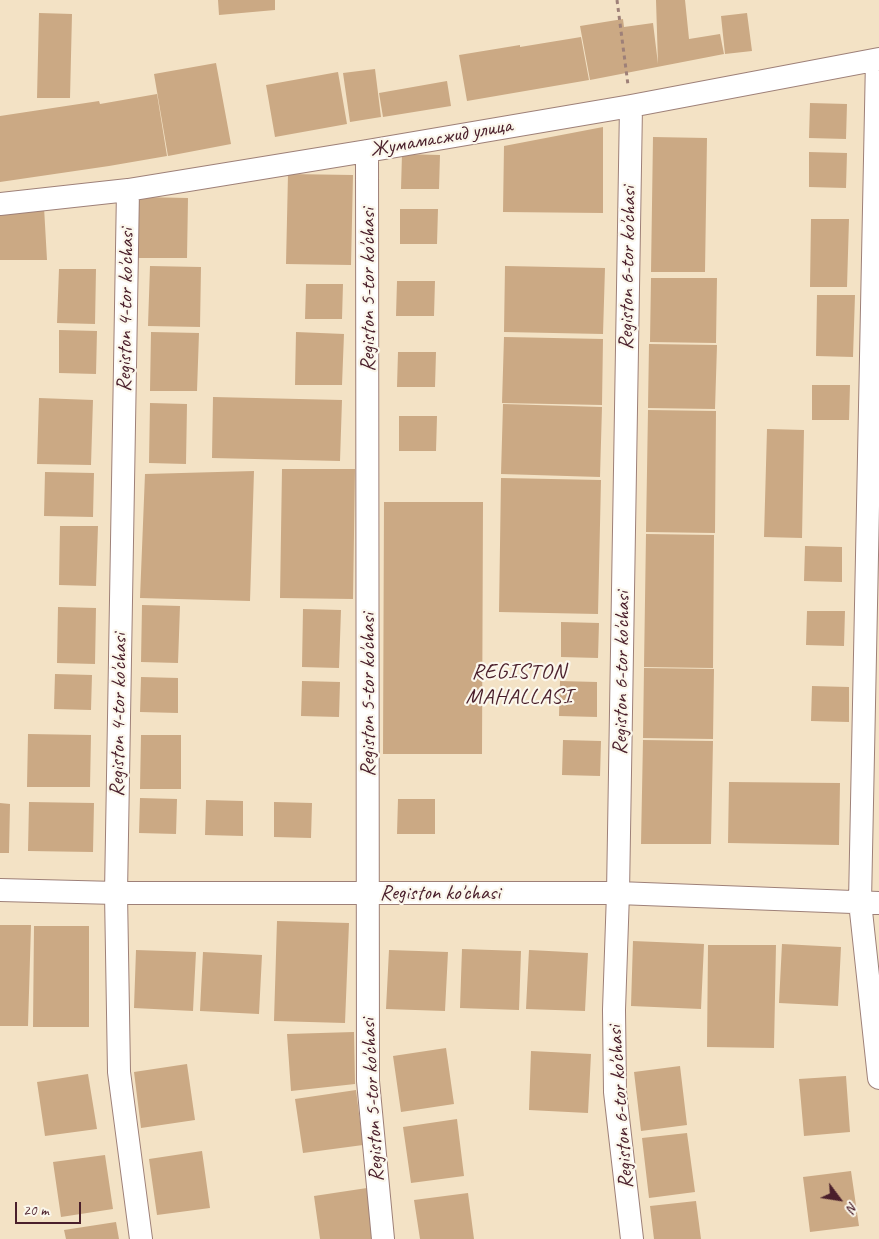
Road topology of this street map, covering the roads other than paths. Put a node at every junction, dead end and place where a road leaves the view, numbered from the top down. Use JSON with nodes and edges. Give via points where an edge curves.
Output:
{"nodes":[{"id":1,"x":878,"y":60,"type":"edge"},
{"id":2,"x":631,"y":106,"type":"junction"},
{"id":3,"x":368,"y":151,"type":"junction"},
{"id":4,"x":128,"y":190,"type":"junction"},
{"id":5,"x":0,"y":204,"type":"edge"},
{"id":6,"x":0,"y":890,"type":"edge"},
{"id":7,"x":368,"y":892,"type":"junction"},
{"id":8,"x":116,"y":893,"type":"junction"},
{"id":9,"x":618,"y":893,"type":"junction"},
{"id":10,"x":869,"y":903,"type":"edge"},
{"id":11,"x":879,"y":1078,"type":"edge"},
{"id":12,"x":141,"y":1239,"type":"edge"},
{"id":13,"x":383,"y":1239,"type":"edge"},
{"id":14,"x":632,"y":1239,"type":"edge"}],
"edges":[{"from":1,"to":2,"type":"street","name":"Жумамасжид улица"},
{"from":1,"to":10,"type":"street"},
{"from":2,"to":3,"type":"street","name":"Жумамасжид улица"},
{"from":2,"to":9,"type":"street","name":"Registon 6-tor ko'chasi"},
{"from":3,"to":4,"type":"street","name":"Жумамасжид улица"},
{"from":3,"to":7,"type":"street","name":"Registon 5-tor ko'chasi"},
{"from":4,"to":5,"type":"street","name":"Жумамасжид улица"},
{"from":4,"to":8,"type":"street","name":"Registon 4-tor ko'chasi"},
{"from":6,"to":8,"type":"street","name":"Registon ko'chasi"},
{"from":7,"to":8,"type":"street","name":"Registon ko'chasi"},
{"from":7,"to":9,"type":"street","name":"Registon ko'chasi"},
{"from":7,"to":13,"type":"street","name":"Registon 5-tor ko'chasi","via":[[368,1081]]},
{"from":8,"to":12,"type":"street","name":"Registon 4-tor ko'chasi","via":[[120,1072]]},
{"from":9,"to":10,"type":"street","name":"Registon ko'chasi"},
{"from":9,"to":14,"type":"street","name":"Registon 6-tor ko'chasi","via":[[615,1092]]},
{"from":10,"to":11,"type":"street"}]}
